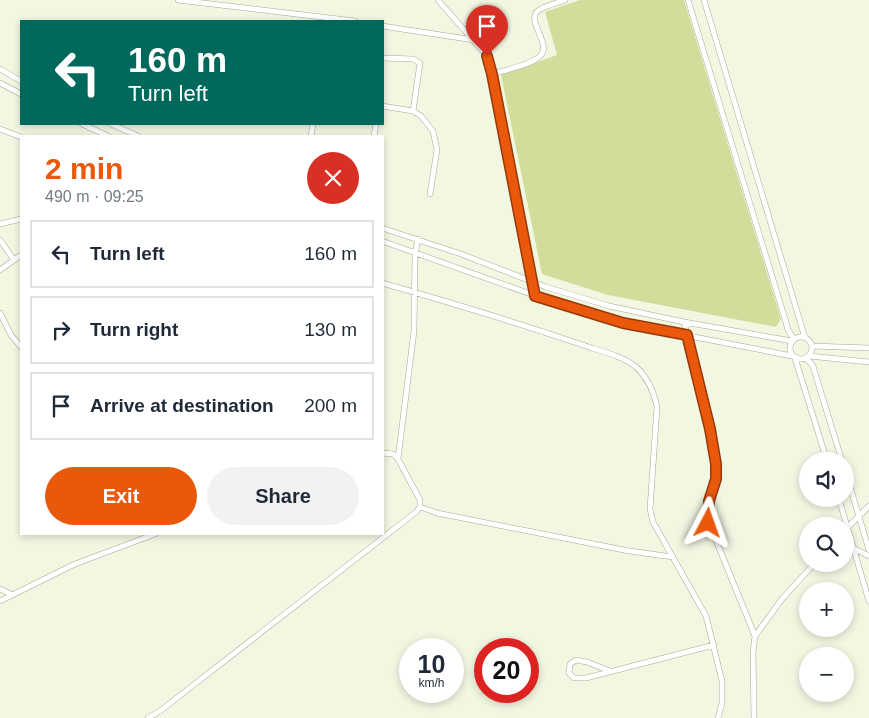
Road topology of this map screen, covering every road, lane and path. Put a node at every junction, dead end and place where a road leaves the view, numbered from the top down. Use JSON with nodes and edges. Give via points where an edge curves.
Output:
{"nodes":[{"id":1,"x":178,"y":0,"type":"edge"},
{"id":2,"x":438,"y":0,"type":"edge"},
{"id":3,"x":565,"y":0,"type":"edge"},
{"id":4,"x":688,"y":0,"type":"edge"},
{"id":5,"x":704,"y":0,"type":"edge"},
{"id":6,"x":347,"y":20,"type":"edge"},
{"id":7,"x":384,"y":26,"type":"edge"},
{"id":8,"x":474,"y":40,"type":"junction"},
{"id":9,"x":384,"y":58,"type":"edge"},
{"id":10,"x":0,"y":69,"type":"edge"},
{"id":11,"x":492,"y":74,"type":"junction"},
{"id":12,"x":20,"y":80,"type":"edge"},
{"id":13,"x":0,"y":83,"type":"edge"},
{"id":14,"x":20,"y":93,"type":"edge"},
{"id":15,"x":384,"y":106,"type":"edge"},
{"id":16,"x":413,"y":110,"type":"junction"},
{"id":17,"x":84,"y":125,"type":"edge"},
{"id":18,"x":113,"y":125,"type":"edge"},
{"id":19,"x":0,"y":129,"type":"edge"},
{"id":20,"x":106,"y":135,"type":"edge"},
{"id":21,"x":136,"y":135,"type":"edge"},
{"id":22,"x":20,"y":137,"type":"edge"},
{"id":23,"x":430,"y":194,"type":"dead end"},
{"id":24,"x":20,"y":219,"type":"edge"},
{"id":25,"x":0,"y":224,"type":"edge"},
{"id":26,"x":384,"y":229,"type":"edge"},
{"id":27,"x":418,"y":239,"type":"junction"},
{"id":28,"x":0,"y":240,"type":"edge"},
{"id":29,"x":384,"y":242,"type":"edge"},
{"id":30,"x":415,"y":254,"type":"junction"},
{"id":31,"x":20,"y":256,"type":"edge"},
{"id":32,"x":14,"y":260,"type":"junction"},
{"id":33,"x":0,"y":270,"type":"edge"},
{"id":34,"x":533,"y":282,"type":"junction"},
{"id":35,"x":384,"y":284,"type":"edge"},
{"id":36,"x":414,"y":292,"type":"junction"},
{"id":37,"x":535,"y":296,"type":"junction"},
{"id":38,"x":0,"y":313,"type":"edge"},
{"id":39,"x":684,"y":322,"type":"junction"},
{"id":40,"x":687,"y":335,"type":"junction"},
{"id":41,"x":805,"y":338,"type":"junction"},
{"id":42,"x":793,"y":340,"type":"junction"},
{"id":43,"x":20,"y":346,"type":"edge"},
{"id":44,"x":812,"y":346,"type":"junction"},
{"id":45,"x":869,"y":348,"type":"edge"},
{"id":46,"x":794,"y":357,"type":"junction"},
{"id":47,"x":808,"y":357,"type":"junction"},
{"id":48,"x":869,"y":362,"type":"edge"},
{"id":49,"x":825,"y":452,"type":"edge"},
{"id":50,"x":839,"y":452,"type":"edge"},
{"id":51,"x":384,"y":453,"type":"edge"},
{"id":52,"x":398,"y":459,"type":"junction"},
{"id":53,"x":854,"y":500,"type":"edge"},
{"id":54,"x":869,"y":506,"type":"edge"},
{"id":55,"x":420,"y":507,"type":"junction"},
{"id":56,"x":859,"y":516,"type":"junction"},
{"id":57,"x":854,"y":521,"type":"edge"},
{"id":58,"x":152,"y":535,"type":"edge"},
{"id":59,"x":855,"y":549,"type":"joint"},
{"id":60,"x":869,"y":550,"type":"edge"},
{"id":61,"x":869,"y":556,"type":"edge"},
{"id":62,"x":672,"y":558,"type":"junction"},
{"id":63,"x":807,"y":572,"type":"edge"},
{"id":64,"x":0,"y":588,"type":"edge"},
{"id":65,"x":13,"y":595,"type":"junction"},
{"id":66,"x":0,"y":601,"type":"edge"},
{"id":67,"x":869,"y":601,"type":"edge"},
{"id":68,"x":755,"y":636,"type":"junction"},
{"id":69,"x":714,"y":645,"type":"junction"},
{"id":70,"x":610,"y":671,"type":"junction"},
{"id":71,"x":148,"y":718,"type":"edge"},
{"id":72,"x":718,"y":718,"type":"edge"},
{"id":73,"x":754,"y":718,"type":"edge"}],
"edges":[{"from":1,"to":6,"type":"lane"},
{"from":2,"to":8,"type":"lane"},
{"from":3,"to":11,"type":"lane","via":[[535,14],[544,52],[534,60]]},
{"from":4,"to":42,"type":"lane"},
{"from":5,"to":41,"type":"lane"},
{"from":7,"to":8,"type":"lane"},
{"from":8,"to":11,"type":"lane","via":[[487,56]]},
{"from":9,"to":16,"type":"lane","via":[[419,61]]},
{"from":10,"to":12,"type":"lane"},
{"from":11,"to":34,"type":"lane"},
{"from":13,"to":14,"type":"lane"},
{"from":15,"to":16,"type":"lane"},
{"from":16,"to":23,"type":"lane","via":[[429,124],[436,140]]},
{"from":17,"to":20,"type":"lane"},
{"from":18,"to":21,"type":"lane"},
{"from":19,"to":22,"type":"lane"},
{"from":24,"to":25,"type":"lane"},
{"from":26,"to":27,"type":"lane"},
{"from":27,"to":30,"type":"lane"},
{"from":27,"to":34,"type":"lane"},
{"from":28,"to":32,"type":"lane"},
{"from":29,"to":30,"type":"lane"},
{"from":30,"to":36,"type":"lane"},
{"from":30,"to":37,"type":"lane"},
{"from":31,"to":32,"type":"lane"},
{"from":32,"to":33,"type":"lane"},
{"from":34,"to":37,"type":"lane"},
{"from":34,"to":39,"type":"lane","via":[[609,306]]},
{"from":35,"to":36,"type":"lane"},
{"from":36,"to":52,"type":"lane","via":[[414,331]]},
{"from":36,"to":62,"type":"lane","via":[[559,337],[626,360],[636,367],[655,394],[657,407],[650,509],[653,522]]},
{"from":37,"to":40,"type":"lane","via":[[623,323]]},
{"from":38,"to":43,"type":"lane"},
{"from":39,"to":40,"type":"lane"},
{"from":39,"to":42,"type":"lane"},
{"from":40,"to":46,"type":"lane"},
{"from":40,"to":68,"type":"lane","via":[[716,464],[708,523]]},
{"from":41,"to":42,"type":"lane"},
{"from":41,"to":44,"type":"lane"},
{"from":42,"to":46,"type":"lane","via":[[789,349]]},
{"from":44,"to":45,"type":"lane"},
{"from":44,"to":47,"type":"lane"},
{"from":46,"to":47,"type":"lane"},
{"from":46,"to":49,"type":"lane"},
{"from":47,"to":48,"type":"lane"},
{"from":47,"to":50,"type":"lane"},
{"from":51,"to":52,"type":"lane","via":[[393,454]]},
{"from":52,"to":55,"type":"lane","via":[[420,500]]},
{"from":53,"to":56,"type":"lane"},
{"from":54,"to":56,"type":"lane"},
{"from":55,"to":62,"type":"lane","via":[[436,513]]},
{"from":55,"to":71,"type":"lane","via":[[342,572]]},
{"from":56,"to":57,"type":"lane"},
{"from":56,"to":60,"type":"lane"},
{"from":58,"to":65,"type":"lane","via":[[75,564]]},
{"from":59,"to":61,"type":"lane"},
{"from":59,"to":67,"type":"lane"},
{"from":62,"to":69,"type":"lane","via":[[700,603]]},
{"from":63,"to":68,"type":"lane"},
{"from":64,"to":65,"type":"lane"},
{"from":65,"to":66,"type":"lane"},
{"from":68,"to":73,"type":"lane"},
{"from":69,"to":70,"type":"lane"},
{"from":69,"to":72,"type":"lane","via":[[723,692]]},
{"from":70,"to":70,"type":"lane","via":[[586,678],[574,678],[569,673],[570,664],[576,660]]}]}
